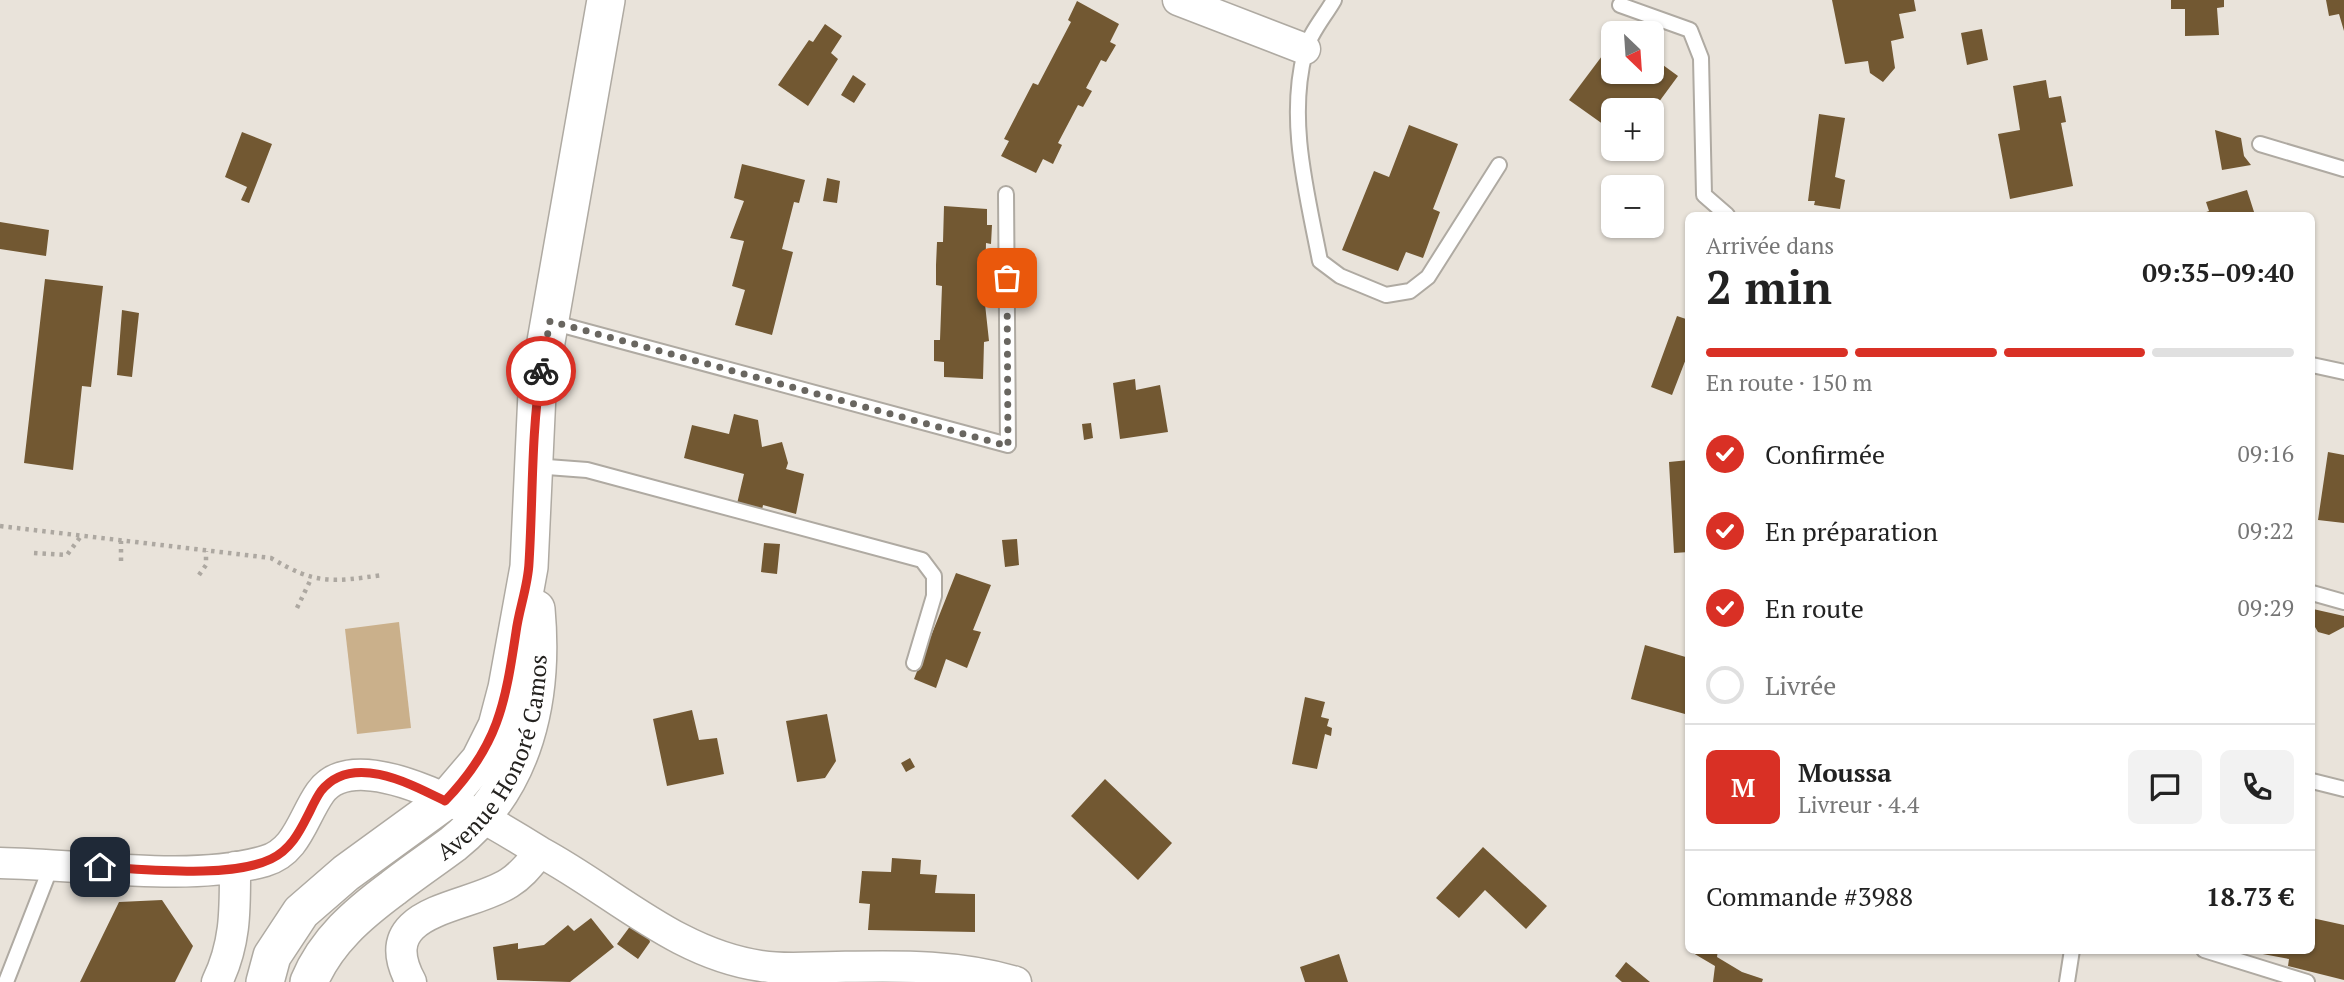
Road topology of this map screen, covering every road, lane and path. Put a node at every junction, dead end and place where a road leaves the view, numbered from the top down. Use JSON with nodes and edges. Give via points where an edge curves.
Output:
{"nodes":[{"id":1,"x":606,"y":0,"type":"edge"},
{"id":2,"x":1178,"y":0,"type":"edge"},
{"id":3,"x":1334,"y":0,"type":"edge"},
{"id":4,"x":1620,"y":5,"type":"dead end"},
{"id":5,"x":1305,"y":50,"type":"junction"},
{"id":6,"x":2260,"y":144,"type":"dead end"},
{"id":7,"x":1499,"y":165,"type":"dead end"},
{"id":8,"x":2344,"y":169,"type":"edge"},
{"id":9,"x":1006,"y":194,"type":"dead end"},
{"id":10,"x":1724,"y":212,"type":"edge"},
{"id":11,"x":550,"y":321,"type":"junction"},
{"id":12,"x":2315,"y":366,"type":"edge"},
{"id":13,"x":2344,"y":372,"type":"edge"},
{"id":14,"x":532,"y":466,"type":"junction"},
{"id":15,"x":0,"y":526,"type":"edge"},
{"id":16,"x":81,"y":536,"type":"junction"},
{"id":17,"x":121,"y":541,"type":"junction"},
{"id":18,"x":206,"y":551,"type":"junction"},
{"id":19,"x":34,"y":552,"type":"dead end"},
{"id":20,"x":121,"y":561,"type":"dead end"},
{"id":21,"x":198,"y":575,"type":"dead end"},
{"id":22,"x":383,"y":575,"type":"dead end"},
{"id":23,"x":312,"y":579,"type":"junction"},
{"id":24,"x":2315,"y":594,"type":"edge"},
{"id":25,"x":2344,"y":602,"type":"edge"},
{"id":26,"x":297,"y":608,"type":"dead end"},
{"id":27,"x":914,"y":663,"type":"dead end"},
{"id":28,"x":2315,"y":783,"type":"edge"},
{"id":29,"x":2344,"y":789,"type":"edge"},
{"id":30,"x":463,"y":809,"type":"junction"},
{"id":31,"x":540,"y":852,"type":"junction"},
{"id":32,"x":0,"y":863,"type":"edge"},
{"id":33,"x":52,"y":864,"type":"junction"},
{"id":34,"x":235,"y":867,"type":"junction"},
{"id":35,"x":2071,"y":954,"type":"edge"},
{"id":36,"x":2217,"y":954,"type":"edge"},
{"id":37,"x":6,"y":982,"type":"edge"},
{"id":38,"x":218,"y":982,"type":"edge"},
{"id":39,"x":265,"y":982,"type":"edge"},
{"id":40,"x":309,"y":982,"type":"edge"},
{"id":41,"x":411,"y":982,"type":"edge"},
{"id":42,"x":1016,"y":982,"type":"edge"},
{"id":43,"x":2067,"y":982,"type":"edge"},
{"id":44,"x":2307,"y":982,"type":"edge"}],
"edges":[{"from":1,"to":11,"type":"street","name":"Avenue Honoré Camos"},
{"from":2,"to":5,"type":"street"},
{"from":3,"to":5,"type":"lane"},
{"from":4,"to":10,"type":"lane","via":[[1690,30],[1701,58],[1704,195]]},
{"from":5,"to":7,"type":"lane","via":[[1298,103],[1301,162],[1320,261],[1340,276],[1387,295],[1410,291],[1428,276]]},
{"from":6,"to":8,"type":"lane"},
{"from":9,"to":11,"type":"lane","via":[[1008,446]]},
{"from":11,"to":14,"type":"street","name":"Avenue Honoré Camos","via":[[537,393]]},
{"from":12,"to":13,"type":"lane"},
{"from":14,"to":27,"type":"lane","via":[[587,470],[922,560],[934,576],[934,596]]},
{"from":14,"to":30,"type":"street","name":"Avenue Honoré Camos","via":[[529,567],[536,611],[537,691],[509,782]]},
{"from":15,"to":16,"type":"path"},
{"from":16,"to":17,"type":"path"},
{"from":16,"to":19,"type":"path","via":[[67,555]]},
{"from":17,"to":18,"type":"path"},
{"from":17,"to":20,"type":"path"},
{"from":18,"to":21,"type":"path","via":[[206,565]]},
{"from":18,"to":23,"type":"path","via":[[271,558]]},
{"from":22,"to":23,"type":"path","via":[[339,581]]},
{"from":23,"to":26,"type":"path"},
{"from":24,"to":25,"type":"lane"},
{"from":28,"to":29,"type":"lane"},
{"from":30,"to":31,"type":"street"},
{"from":30,"to":34,"type":"street","via":[[400,779],[348,775],[321,792],[282,853]]},
{"from":30,"to":39,"type":"street","name":"Avenue Honoré Camos","via":[[346,873],[301,912],[272,956]]},
{"from":30,"to":40,"type":"street","name":"Avenue Honoré Camos","via":[[454,843],[351,919]]},
{"from":31,"to":41,"type":"street","via":[[507,884],[410,925],[400,946],[401,964]]},
{"from":31,"to":42,"type":"street","via":[[681,939],[735,960],[763,966],[928,965]]},
{"from":32,"to":33,"type":"street"},
{"from":33,"to":34,"type":"street","via":[[178,871]]},
{"from":33,"to":37,"type":"lane"},
{"from":34,"to":38,"type":"street","via":[[236,925]]},
{"from":35,"to":43,"type":"lane"},
{"from":36,"to":44,"type":"lane"}]}
